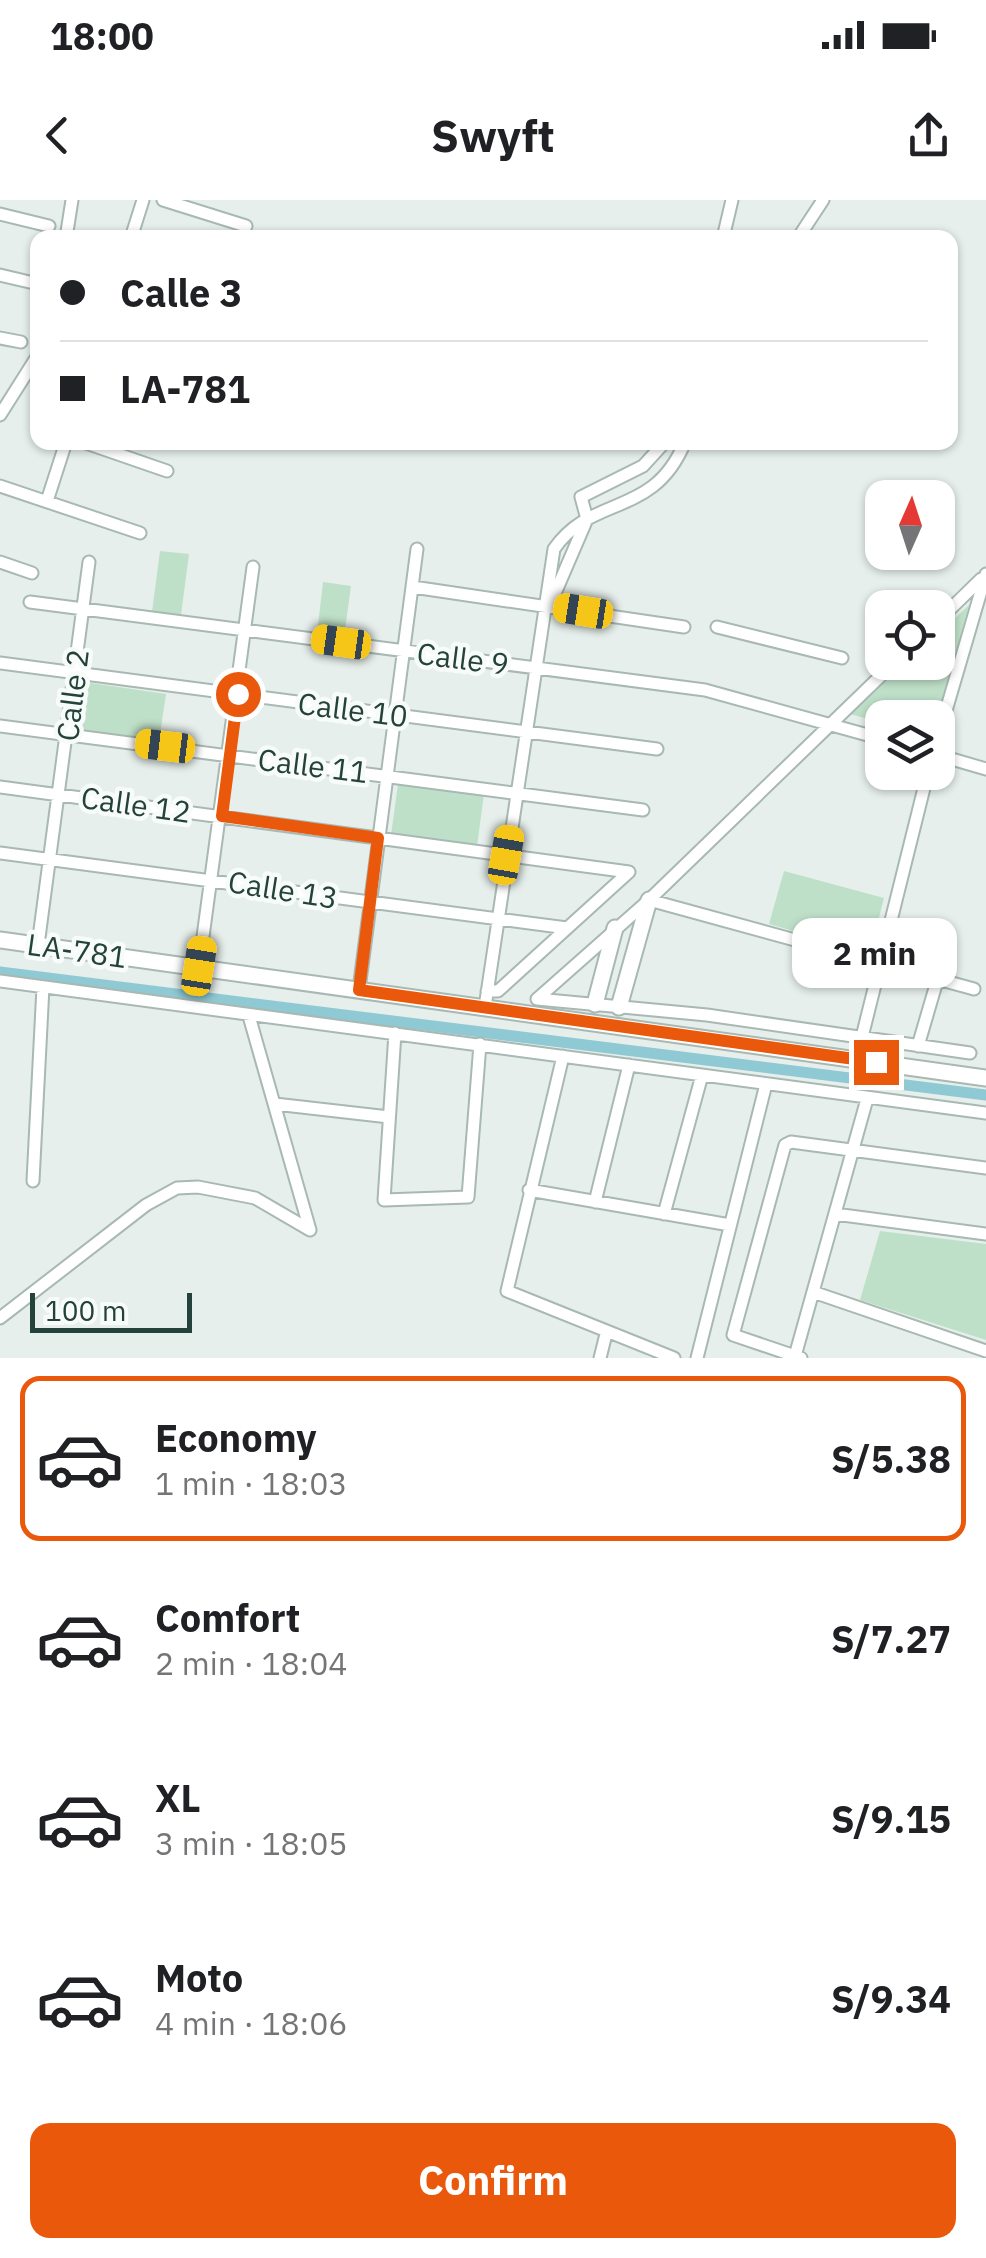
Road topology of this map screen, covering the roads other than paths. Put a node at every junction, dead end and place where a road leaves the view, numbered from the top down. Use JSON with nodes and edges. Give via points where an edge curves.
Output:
{"nodes":[{"id":1,"x":72,"y":200,"type":"edge"},
{"id":2,"x":143,"y":200,"type":"edge"},
{"id":3,"x":163,"y":200,"type":"edge"},
{"id":4,"x":732,"y":200,"type":"edge"},
{"id":5,"x":823,"y":200,"type":"edge"},
{"id":6,"x":0,"y":214,"type":"edge"},
{"id":7,"x":49,"y":226,"type":"dead end"},
{"id":8,"x":246,"y":226,"type":"dead end"},
{"id":9,"x":67,"y":230,"type":"edge"},
{"id":10,"x":134,"y":230,"type":"edge"},
{"id":11,"x":725,"y":230,"type":"edge"},
{"id":12,"x":803,"y":230,"type":"edge"},
{"id":13,"x":0,"y":275,"type":"edge"},
{"id":14,"x":30,"y":282,"type":"edge"},
{"id":15,"x":0,"y":338,"type":"edge"},
{"id":16,"x":20,"y":342,"type":"dead end"},
{"id":17,"x":30,"y":368,"type":"edge"},
{"id":18,"x":0,"y":416,"type":"edge"},
{"id":19,"x":63,"y":450,"type":"edge"},
{"id":20,"x":106,"y":450,"type":"edge"},
{"id":21,"x":658,"y":450,"type":"edge"},
{"id":22,"x":681,"y":450,"type":"edge"},
{"id":23,"x":167,"y":471,"type":"dead end"},
{"id":24,"x":0,"y":486,"type":"edge"},
{"id":25,"x":47,"y":501,"type":"junction"},
{"id":26,"x":588,"y":519,"type":"junction"},
{"id":27,"x":140,"y":532,"type":"dead end"},
{"id":28,"x":417,"y":549,"type":"dead end"},
{"id":29,"x":0,"y":562,"type":"edge"},
{"id":30,"x":89,"y":562,"type":"dead end"},
{"id":31,"x":253,"y":568,"type":"dead end"},
{"id":32,"x":32,"y":573,"type":"dead end"},
{"id":33,"x":985,"y":576,"type":"edge"},
{"id":34,"x":412,"y":587,"type":"junction"},
{"id":35,"x":30,"y":602,"type":"dead end"},
{"id":36,"x":955,"y":605,"type":"edge"},
{"id":37,"x":549,"y":606,"type":"junction"},
{"id":38,"x":83,"y":609,"type":"junction"},
{"id":39,"x":684,"y":627,"type":"dead end"},
{"id":40,"x":717,"y":627,"type":"dead end"},
{"id":41,"x":246,"y":630,"type":"junction"},
{"id":42,"x":405,"y":651,"type":"junction"},
{"id":43,"x":842,"y":658,"type":"dead end"},
{"id":44,"x":0,"y":663,"type":"edge"},
{"id":45,"x":537,"y":668,"type":"junction"},
{"id":46,"x":75,"y":674,"type":"junction"},
{"id":47,"x":877,"y":680,"type":"edge"},
{"id":48,"x":238,"y":694,"type":"junction"},
{"id":49,"x":949,"y":700,"type":"edge"},
{"id":50,"x":395,"y":715,"type":"junction"},
{"id":51,"x":832,"y":724,"type":"junction"},
{"id":52,"x":0,"y":726,"type":"edge"},
{"id":53,"x":527,"y":731,"type":"junction"},
{"id":54,"x":67,"y":734,"type":"junction"},
{"id":55,"x":865,"y":734,"type":"edge"},
{"id":56,"x":657,"y":749,"type":"dead end"},
{"id":57,"x":230,"y":755,"type":"junction"},
{"id":58,"x":955,"y":760,"type":"edge"},
{"id":59,"x":986,"y":769,"type":"edge"},
{"id":60,"x":388,"y":774,"type":"junction"},
{"id":61,"x":0,"y":787,"type":"edge"},
{"id":62,"x":923,"y":790,"type":"edge"},
{"id":63,"x":59,"y":794,"type":"junction"},
{"id":64,"x":516,"y":794,"type":"junction"},
{"id":65,"x":643,"y":810,"type":"dead end"},
{"id":66,"x":222,"y":816,"type":"junction"},
{"id":67,"x":378,"y":838,"type":"junction"},
{"id":68,"x":0,"y":854,"type":"edge"},
{"id":69,"x":506,"y":855,"type":"junction"},
{"id":70,"x":50,"y":859,"type":"junction"},
{"id":71,"x":212,"y":878,"type":"junction"},
{"id":72,"x":650,"y":900,"type":"junction"},
{"id":73,"x":370,"y":902,"type":"junction"},
{"id":74,"x":498,"y":919,"type":"junction"},
{"id":75,"x":566,"y":928,"type":"junction"},
{"id":76,"x":615,"y":928,"type":"junction"},
{"id":77,"x":0,"y":940,"type":"edge"},
{"id":78,"x":38,"y":946,"type":"junction"},
{"id":79,"x":879,"y":964,"type":"junction"},
{"id":80,"x":199,"y":966,"type":"junction"},
{"id":81,"x":937,"y":980,"type":"junction"},
{"id":82,"x":0,"y":981,"type":"edge"},
{"id":83,"x":43,"y":987,"type":"junction"},
{"id":84,"x":974,"y":989,"type":"dead end"},
{"id":85,"x":359,"y":990,"type":"junction"},
{"id":86,"x":486,"y":999,"type":"junction"},
{"id":87,"x":595,"y":1004,"type":"junction"},
{"id":88,"x":619,"y":1006,"type":"junction"},
{"id":89,"x":248,"y":1016,"type":"junction"},
{"id":90,"x":395,"y":1033,"type":"junction"},
{"id":91,"x":862,"y":1037,"type":"junction"},
{"id":92,"x":480,"y":1044,"type":"junction"},
{"id":93,"x":918,"y":1046,"type":"junction"},
{"id":94,"x":970,"y":1054,"type":"dead end"},
{"id":95,"x":564,"y":1056,"type":"junction"},
{"id":96,"x":629,"y":1065,"type":"junction"},
{"id":97,"x":702,"y":1075,"type":"junction"},
{"id":98,"x":986,"y":1078,"type":"edge"},
{"id":99,"x":766,"y":1084,"type":"junction"},
{"id":100,"x":867,"y":1099,"type":"junction"},
{"id":101,"x":274,"y":1104,"type":"junction"},
{"id":102,"x":986,"y":1113,"type":"edge"},
{"id":103,"x":389,"y":1117,"type":"junction"},
{"id":104,"x":853,"y":1151,"type":"junction"},
{"id":105,"x":986,"y":1168,"type":"edge"},
{"id":106,"x":33,"y":1181,"type":"dead end"},
{"id":107,"x":530,"y":1190,"type":"junction"},
{"id":108,"x":596,"y":1202,"type":"junction"},
{"id":109,"x":664,"y":1214,"type":"junction"},
{"id":110,"x":835,"y":1214,"type":"junction"},
{"id":111,"x":730,"y":1225,"type":"junction"},
{"id":112,"x":986,"y":1234,"type":"edge"},
{"id":113,"x":813,"y":1292,"type":"junction"},
{"id":114,"x":0,"y":1318,"type":"edge"},
{"id":115,"x":606,"y":1334,"type":"junction"},
{"id":116,"x":986,"y":1351,"type":"edge"},
{"id":117,"x":798,"y":1357,"type":"edge"},
{"id":118,"x":600,"y":1358,"type":"edge"},
{"id":119,"x":674,"y":1358,"type":"edge"},
{"id":120,"x":697,"y":1358,"type":"edge"}],
"edges":[{"from":1,"to":9,"type":"street"},
{"from":2,"to":10,"type":"street"},
{"from":3,"to":8,"type":"street"},
{"from":4,"to":11,"type":"street"},
{"from":5,"to":12,"type":"street"},
{"from":6,"to":7,"type":"street"},
{"from":13,"to":14,"type":"street"},
{"from":15,"to":16,"type":"street"},
{"from":17,"to":18,"type":"street"},
{"from":19,"to":25,"type":"street"},
{"from":20,"to":23,"type":"street"},
{"from":21,"to":26,"type":"street","via":[[643,466],[581,497]]},
{"from":22,"to":26,"type":"street","via":[[663,482]]},
{"from":24,"to":25,"type":"street"},
{"from":25,"to":27,"type":"street"},
{"from":26,"to":37,"type":"street"},
{"from":28,"to":34,"type":"street"},
{"from":29,"to":32,"type":"street"},
{"from":30,"to":38,"type":"street","name":"Calle 2"},
{"from":31,"to":41,"type":"street"},
{"from":33,"to":36,"type":"street"},
{"from":33,"to":49,"type":"street"},
{"from":34,"to":37,"type":"street"},
{"from":34,"to":42,"type":"street"},
{"from":35,"to":38,"type":"street","name":"Calle 9"},
{"from":37,"to":39,"type":"street"},
{"from":37,"to":45,"type":"street"},
{"from":38,"to":41,"type":"street","name":"Calle 9"},
{"from":38,"to":46,"type":"street","name":"Calle 2"},
{"from":40,"to":43,"type":"street"},
{"from":41,"to":42,"type":"street","name":"Calle 9"},
{"from":41,"to":48,"type":"street"},
{"from":42,"to":45,"type":"street","name":"Calle 9"},
{"from":42,"to":50,"type":"street"},
{"from":44,"to":46,"type":"street","name":"Calle 10"},
{"from":45,"to":51,"type":"street","name":"Calle 9","via":[[705,690]]},
{"from":45,"to":53,"type":"street"},
{"from":46,"to":48,"type":"street","name":"Calle 10"},
{"from":46,"to":54,"type":"street","name":"Calle 2"},
{"from":47,"to":51,"type":"street"},
{"from":48,"to":50,"type":"street","name":"Calle 10"},
{"from":48,"to":57,"type":"street"},
{"from":50,"to":53,"type":"street","name":"Calle 10"},
{"from":50,"to":60,"type":"street"},
{"from":51,"to":55,"type":"street","name":"Calle 9"},
{"from":51,"to":72,"type":"street"},
{"from":52,"to":54,"type":"street","name":"Calle 11"},
{"from":53,"to":56,"type":"street","name":"Calle 10"},
{"from":53,"to":64,"type":"street"},
{"from":54,"to":57,"type":"street","name":"Calle 11"},
{"from":54,"to":63,"type":"street","name":"Calle 2"},
{"from":57,"to":60,"type":"street","name":"Calle 11"},
{"from":57,"to":66,"type":"street"},
{"from":58,"to":59,"type":"street"},
{"from":60,"to":64,"type":"street","name":"Calle 11"},
{"from":60,"to":67,"type":"street"},
{"from":61,"to":63,"type":"street","name":"Calle 12"},
{"from":62,"to":79,"type":"street"},
{"from":63,"to":66,"type":"street","name":"Calle 12"},
{"from":63,"to":70,"type":"street","name":"Calle 2"},
{"from":64,"to":65,"type":"street","name":"Calle 11"},
{"from":64,"to":69,"type":"street"},
{"from":66,"to":67,"type":"street","name":"Calle 12"},
{"from":66,"to":71,"type":"street"},
{"from":67,"to":69,"type":"street","name":"Calle 12"},
{"from":67,"to":73,"type":"street"},
{"from":68,"to":70,"type":"street","name":"Calle 13"},
{"from":69,"to":74,"type":"street"},
{"from":69,"to":75,"type":"street","name":"Calle 12","via":[[628,872]]},
{"from":70,"to":71,"type":"street","name":"Calle 13"},
{"from":70,"to":78,"type":"street","name":"Calle 2"},
{"from":71,"to":73,"type":"street","name":"Calle 13"},
{"from":71,"to":80,"type":"street"},
{"from":72,"to":76,"type":"street"},
{"from":72,"to":79,"type":"street"},
{"from":72,"to":88,"type":"street"},
{"from":73,"to":74,"type":"street","name":"Calle 13"},
{"from":73,"to":85,"type":"street"},
{"from":74,"to":75,"type":"street","name":"Calle 13"},
{"from":74,"to":86,"type":"street"},
{"from":75,"to":86,"type":"street"},
{"from":76,"to":87,"type":"street"},
{"from":76,"to":87,"type":"street","via":[[537,999]]},
{"from":77,"to":78,"type":"street","name":"LA-781","number":"LA-781"},
{"from":78,"to":80,"type":"street","name":"LA-781","number":"LA-781"},
{"from":79,"to":81,"type":"street"},
{"from":79,"to":91,"type":"street"},
{"from":80,"to":85,"type":"street","name":"LA-781","number":"LA-781"},
{"from":81,"to":84,"type":"street"},
{"from":81,"to":93,"type":"street"},
{"from":82,"to":83,"type":"street"},
{"from":83,"to":89,"type":"street"},
{"from":83,"to":106,"type":"street"},
{"from":85,"to":86,"type":"street","name":"LA-781","number":"LA-781"},
{"from":86,"to":98,"type":"street","name":"LA-781","number":"LA-781"},
{"from":87,"to":88,"type":"street"},
{"from":88,"to":91,"type":"street"},
{"from":89,"to":90,"type":"street"},
{"from":89,"to":101,"type":"street"},
{"from":90,"to":92,"type":"street"},
{"from":90,"to":103,"type":"street"},
{"from":91,"to":93,"type":"street"},
{"from":92,"to":95,"type":"street"},
{"from":92,"to":103,"type":"street","via":[[468,1197],[384,1200]]},
{"from":93,"to":94,"type":"street"},
{"from":95,"to":96,"type":"street"},
{"from":95,"to":107,"type":"street"},
{"from":96,"to":97,"type":"street"},
{"from":96,"to":108,"type":"street"},
{"from":97,"to":99,"type":"street"},
{"from":97,"to":109,"type":"street"},
{"from":99,"to":100,"type":"street"},
{"from":99,"to":111,"type":"street"},
{"from":100,"to":102,"type":"street"},
{"from":100,"to":104,"type":"street"},
{"from":101,"to":103,"type":"street"},
{"from":101,"to":114,"type":"street","via":[[310,1230],[255,1198],[177,1188]]},
{"from":104,"to":105,"type":"street"},
{"from":104,"to":110,"type":"street"},
{"from":104,"to":117,"type":"street","via":[[785,1145],[733,1335]]},
{"from":107,"to":108,"type":"street"},
{"from":107,"to":115,"type":"street","via":[[507,1292]]},
{"from":108,"to":109,"type":"street"},
{"from":109,"to":111,"type":"street"},
{"from":110,"to":112,"type":"street"},
{"from":110,"to":113,"type":"street"},
{"from":111,"to":120,"type":"street"},
{"from":113,"to":116,"type":"street"},
{"from":113,"to":117,"type":"street"},
{"from":115,"to":118,"type":"street"},
{"from":115,"to":119,"type":"street"}]}
